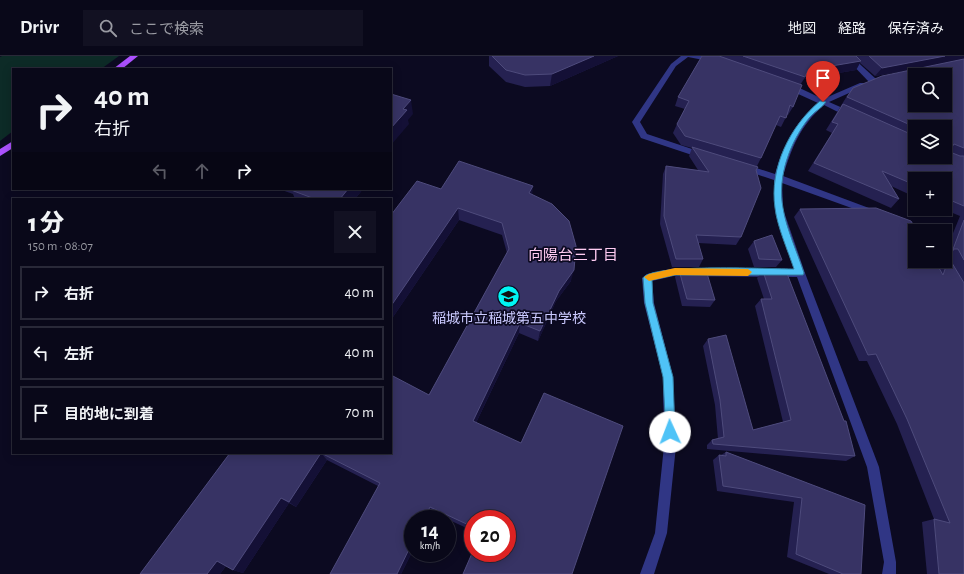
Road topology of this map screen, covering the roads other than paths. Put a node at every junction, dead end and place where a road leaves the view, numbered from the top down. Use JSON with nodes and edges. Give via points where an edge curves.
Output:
{"nodes":[{"id":1,"x":135,"y":56,"type":"edge"},
{"id":2,"x":685,"y":56,"type":"edge"},
{"id":3,"x":690,"y":56,"type":"edge"},
{"id":4,"x":847,"y":56,"type":"edge"},
{"id":5,"x":720,"y":62,"type":"edge"},
{"id":6,"x":118,"y":68,"type":"edge"},
{"id":7,"x":777,"y":82,"type":"edge"},
{"id":8,"x":823,"y":102,"type":"junction"},
{"id":9,"x":858,"y":118,"type":"edge"},
{"id":10,"x":12,"y":145,"type":"edge"},
{"id":11,"x":0,"y":153,"type":"edge"},
{"id":12,"x":711,"y":158,"type":"edge"},
{"id":13,"x":734,"y":164,"type":"edge"},
{"id":14,"x":778,"y":178,"type":"junction"},
{"id":15,"x":879,"y":215,"type":"edge"},
{"id":16,"x":894,"y":220,"type":"edge"},
{"id":17,"x":908,"y":226,"type":"edge"},
{"id":18,"x":800,"y":273,"type":"junction"},
{"id":19,"x":648,"y":574,"type":"edge"},
{"id":20,"x":889,"y":574,"type":"edge"}],
"edges":[{"from":1,"to":6,"type":"main road"},
{"from":2,"to":12,"type":"street","via":[[673,65],[636,122],[644,136]]},
{"from":3,"to":5,"type":"street"},
{"from":4,"to":8,"type":"street","via":[[877,80]]},
{"from":7,"to":8,"type":"street"},
{"from":8,"to":9,"type":"street"},
{"from":8,"to":14,"type":"street","via":[[809,114],[796,131]]},
{"from":10,"to":11,"type":"main road"},
{"from":13,"to":14,"type":"street"},
{"from":14,"to":15,"type":"street"},
{"from":14,"to":18,"type":"street","via":[[779,209]]},
{"from":16,"to":17,"type":"street"},
{"from":18,"to":19,"type":"street","via":[[675,272],[648,278],[649,303],[668,377],[670,446],[661,533]]},
{"from":18,"to":20,"type":"street","via":[[873,467],[890,562]]}]}
